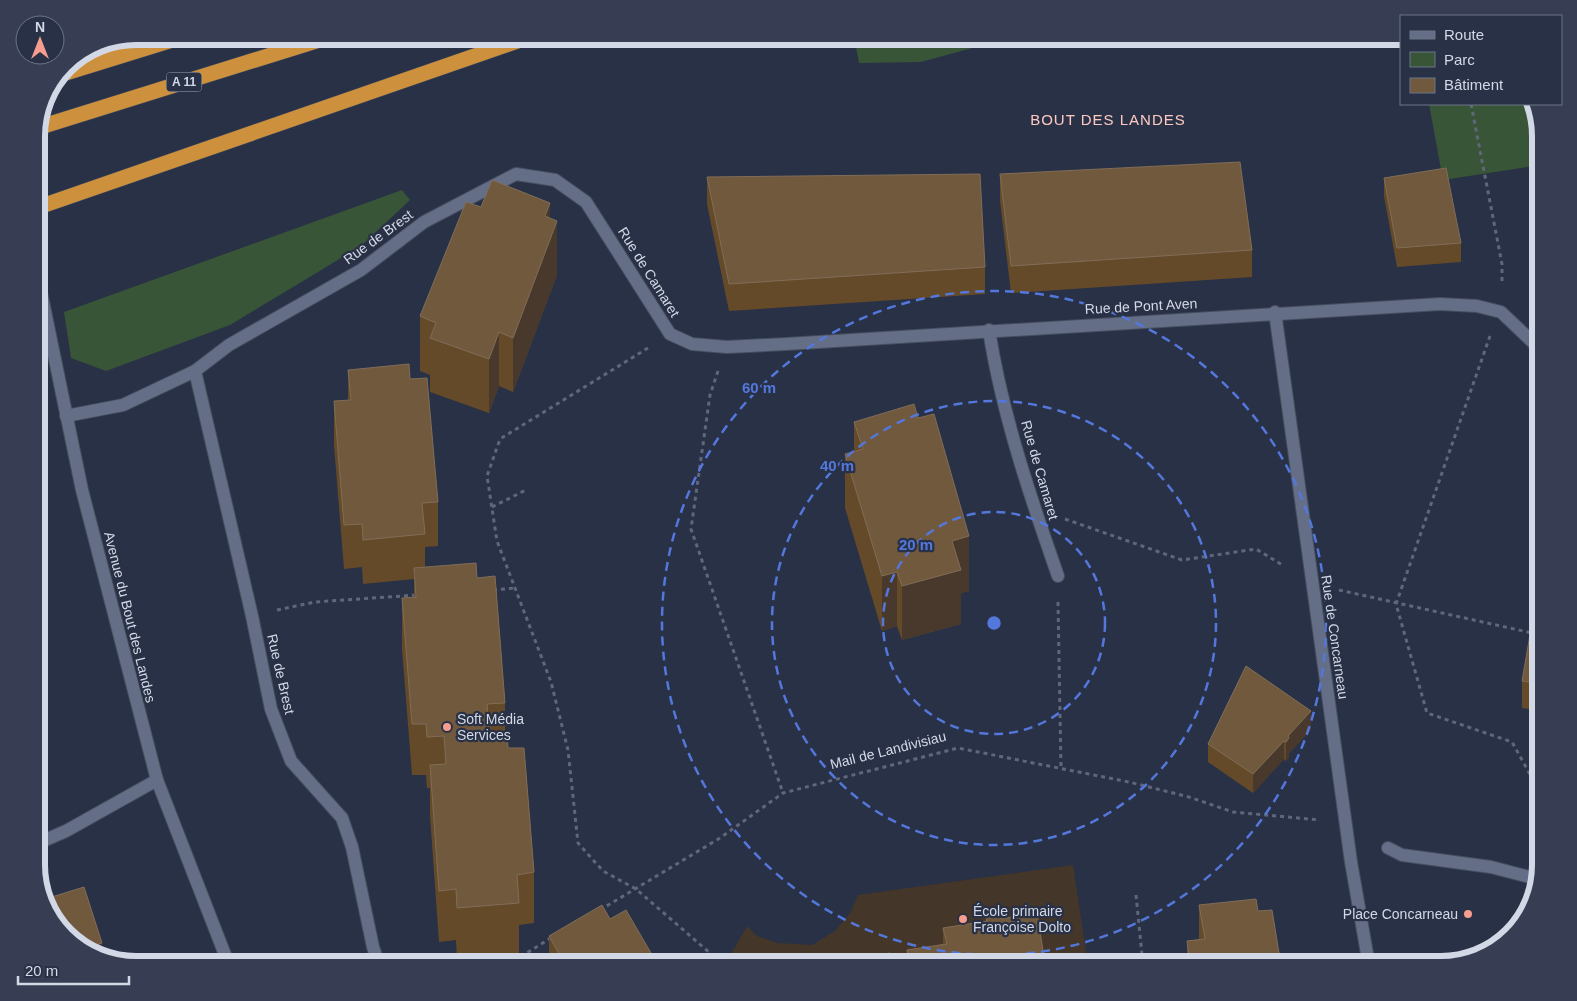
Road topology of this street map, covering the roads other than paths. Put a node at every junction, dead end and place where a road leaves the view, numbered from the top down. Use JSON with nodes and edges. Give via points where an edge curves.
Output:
{"nodes":[{"id":1,"x":155,"y":45,"type":"edge"},
{"id":2,"x":303,"y":45,"type":"edge"},
{"id":3,"x":506,"y":45,"type":"edge"},
{"id":4,"x":74,"y":70,"type":"edge"},
{"id":5,"x":46,"y":125,"type":"edge"},
{"id":6,"x":586,"y":202,"type":"joint"},
{"id":7,"x":45,"y":205,"type":"edge"},
{"id":8,"x":45,"y":308,"type":"edge"},
{"id":9,"x":1275,"y":312,"type":"junction"},
{"id":10,"x":989,"y":330,"type":"junction"},
{"id":11,"x":1532,"y":341,"type":"edge"},
{"id":12,"x":727,"y":347,"type":"joint"},
{"id":13,"x":195,"y":371,"type":"junction"},
{"id":14,"x":66,"y":416,"type":"junction"},
{"id":15,"x":1058,"y":576,"type":"road end"},
{"id":16,"x":157,"y":780,"type":"junction"},
{"id":17,"x":45,"y":840,"type":"edge"},
{"id":18,"x":1388,"y":848,"type":"dead end"},
{"id":19,"x":1531,"y":878,"type":"edge"},
{"id":20,"x":225,"y":956,"type":"edge"},
{"id":21,"x":376,"y":956,"type":"edge"},
{"id":22,"x":1368,"y":956,"type":"edge"}],
"edges":[{"from":1,"to":4,"type":"highway"},
{"from":2,"to":5,"type":"highway","number":"A 11"},
{"from":3,"to":7,"type":"highway"},
{"from":6,"to":12,"type":"street","name":"Rue de Camaret","via":[[670,334],[692,344]]},
{"from":6,"to":13,"type":"street","name":"Rue de Brest","via":[[554,180],[516,174],[424,222],[361,270],[229,346]]},
{"from":8,"to":14,"type":"street","name":"Avenue du Bout des Landes"},
{"from":9,"to":10,"type":"street","name":"Rue de Pont Aven"},
{"from":9,"to":11,"type":"street","name":"Rue de Pont Aven","via":[[1440,304],[1477,306],[1501,312]]},
{"from":9,"to":22,"type":"street","name":"Rue de Concarneau"},
{"from":10,"to":12,"type":"street","name":"Rue de Pont Aven"},
{"from":10,"to":15,"type":"street","name":"Rue de Camaret","via":[[996,371],[1034,508]]},
{"from":13,"to":14,"type":"street","name":"Rue de Brest","via":[[123,405]]},
{"from":13,"to":21,"type":"street","name":"Rue de Brest","via":[[271,709],[291,761],[342,818],[352,847]]},
{"from":14,"to":16,"type":"street","name":"Avenue du Bout des Landes"},
{"from":16,"to":17,"type":"street"},
{"from":16,"to":20,"type":"street","name":"Avenue du Bout des Landes"},
{"from":18,"to":19,"type":"street","via":[[1402,855],[1491,867]]}]}
